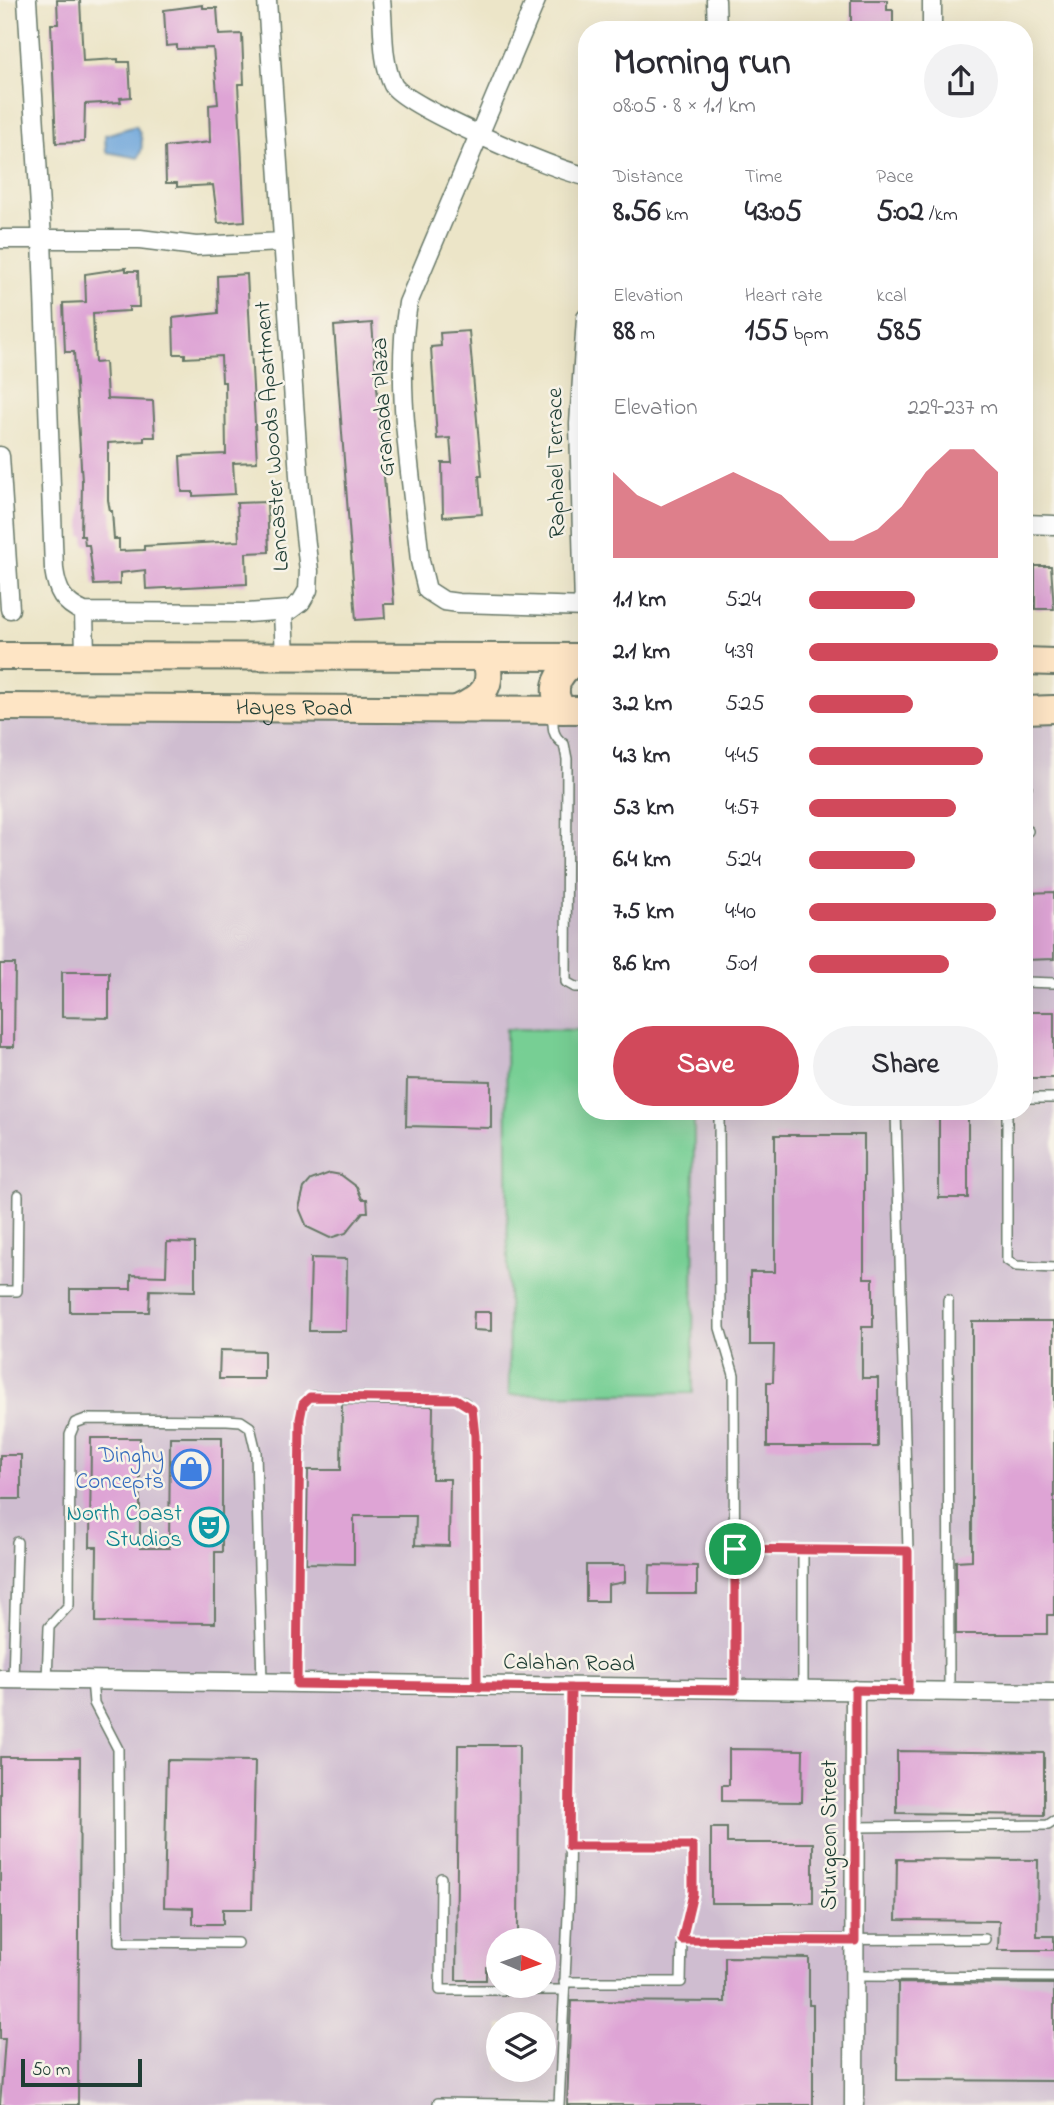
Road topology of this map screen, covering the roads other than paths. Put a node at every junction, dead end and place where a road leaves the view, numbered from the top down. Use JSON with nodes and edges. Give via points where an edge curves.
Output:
{"nodes":[{"id":1,"x":27,"y":0,"type":"edge"},
{"id":2,"x":267,"y":0,"type":"edge"},
{"id":3,"x":381,"y":0,"type":"edge"},
{"id":4,"x":536,"y":0,"type":"edge"},
{"id":5,"x":716,"y":0,"type":"edge"},
{"id":6,"x":932,"y":0,"type":"edge"},
{"id":7,"x":717,"y":21,"type":"edge"},
{"id":8,"x":932,"y":21,"type":"edge"},
{"id":9,"x":480,"y":133,"type":"junction"},
{"id":10,"x":578,"y":174,"type":"edge"},
{"id":11,"x":0,"y":239,"type":"edge"},
{"id":12,"x":42,"y":239,"type":"junction"},
{"id":13,"x":283,"y":242,"type":"junction"},
{"id":14,"x":0,"y":456,"type":"edge"},
{"id":15,"x":1033,"y":524,"type":"edge"},
{"id":16,"x":1054,"y":525,"type":"edge"},
{"id":17,"x":578,"y":607,"type":"edge"},
{"id":18,"x":10,"y":609,"type":"dead end"},
{"id":19,"x":84,"y":612,"type":"junction"},
{"id":20,"x":283,"y":612,"type":"junction"},
{"id":21,"x":0,"y":656,"type":"edge"},
{"id":22,"x":85,"y":656,"type":"junction"},
{"id":23,"x":285,"y":656,"type":"junction"},
{"id":24,"x":485,"y":657,"type":"junction"},
{"id":25,"x":578,"y":657,"type":"edge"},
{"id":26,"x":578,"y":661,"type":"edge"},
{"id":27,"x":1033,"y":661,"type":"edge"},
{"id":28,"x":1054,"y":662,"type":"edge"},
{"id":29,"x":0,"y":707,"type":"edge"},
{"id":30,"x":457,"y":709,"type":"junction"},
{"id":31,"x":1054,"y":709,"type":"edge"},
{"id":32,"x":567,"y":710,"type":"edge"},
{"id":33,"x":1033,"y":710,"type":"edge"},
{"id":34,"x":1033,"y":982,"type":"edge"},
{"id":35,"x":1054,"y":982,"type":"edge"},
{"id":36,"x":578,"y":987,"type":"edge"},
{"id":37,"x":1033,"y":1098,"type":"edge"},
{"id":38,"x":1054,"y":1098,"type":"edge"},
{"id":39,"x":719,"y":1120,"type":"edge"},
{"id":40,"x":896,"y":1120,"type":"edge"},
{"id":41,"x":1007,"y":1120,"type":"edge"},
{"id":42,"x":18,"y":1195,"type":"dead end"},
{"id":43,"x":1054,"y":1268,"type":"edge"},
{"id":44,"x":0,"y":1291,"type":"edge"},
{"id":45,"x":948,"y":1300,"type":"dead end"},
{"id":46,"x":17,"y":1542,"type":"dead end"},
{"id":47,"x":735,"y":1549,"type":"junction"},
{"id":48,"x":803,"y":1550,"type":"junction"},
{"id":49,"x":908,"y":1551,"type":"junction"},
{"id":50,"x":6,"y":1680,"type":"edge"},
{"id":51,"x":47,"y":1680,"type":"junction"},
{"id":52,"x":92,"y":1680,"type":"junction"},
{"id":53,"x":262,"y":1683,"type":"junction"},
{"id":54,"x":297,"y":1684,"type":"junction"},
{"id":55,"x":477,"y":1687,"type":"junction"},
{"id":56,"x":571,"y":1688,"type":"junction"},
{"id":57,"x":735,"y":1690,"type":"junction"},
{"id":58,"x":803,"y":1690,"type":"junction"},
{"id":59,"x":855,"y":1690,"type":"junction"},
{"id":60,"x":908,"y":1691,"type":"junction"},
{"id":61,"x":949,"y":1692,"type":"junction"},
{"id":62,"x":1054,"y":1693,"type":"edge"},
{"id":63,"x":1054,"y":1821,"type":"edge"},
{"id":64,"x":855,"y":1827,"type":"junction"},
{"id":65,"x":569,"y":1846,"type":"junction"},
{"id":66,"x":442,"y":1878,"type":"dead end"},
{"id":67,"x":985,"y":1939,"type":"dead end"},
{"id":68,"x":682,"y":1940,"type":"junction"},
{"id":69,"x":855,"y":1941,"type":"junction"},
{"id":70,"x":237,"y":1943,"type":"dead end"},
{"id":71,"x":855,"y":1976,"type":"junction"},
{"id":72,"x":1054,"y":1978,"type":"edge"},
{"id":73,"x":564,"y":1986,"type":"junction"},
{"id":74,"x":438,"y":2103,"type":"dead end"},
{"id":75,"x":854,"y":2105,"type":"edge"}],
"edges":[{"from":1,"to":12,"type":"street"},
{"from":2,"to":13,"type":"street","name":"Lancaster Woods Apartment"},
{"from":3,"to":9,"type":"street","via":[[385,57],[393,84],[410,101]]},
{"from":4,"to":9,"type":"street","name":"Granada Plaza"},
{"from":5,"to":7,"type":"street"},
{"from":6,"to":8,"type":"street"},
{"from":9,"to":10,"type":"street"},
{"from":9,"to":17,"type":"street","name":"Granada Plaza","via":[[408,303],[403,334],[403,380],[422,578],[427,590],[444,601]]},
{"from":11,"to":12,"type":"street"},
{"from":12,"to":13,"type":"street","via":[[140,239],[196,246]]},
{"from":12,"to":19,"type":"street","via":[[54,569],[63,599]]},
{"from":13,"to":20,"type":"street","name":"Lancaster Woods Apartment","via":[[309,570],[308,590],[301,602]]},
{"from":14,"to":18,"type":"street"},
{"from":15,"to":16,"type":"street"},
{"from":19,"to":20,"type":"street"},
{"from":19,"to":22,"type":"street"},
{"from":20,"to":23,"type":"street"},
{"from":21,"to":22,"type":"street"},
{"from":22,"to":23,"type":"street"},
{"from":23,"to":24,"type":"street"},
{"from":24,"to":25,"type":"street"},
{"from":24,"to":30,"type":"street","via":[[488,687],[477,700]]},
{"from":26,"to":32,"type":"street","via":[[559,675],[556,694]]},
{"from":27,"to":28,"type":"street"},
{"from":29,"to":30,"type":"street","name":"Hayes Road"},
{"from":30,"to":32,"type":"street","name":"Hayes Road"},
{"from":31,"to":33,"type":"street"},
{"from":32,"to":36,"type":"lane","via":[[553,732],[564,744],[566,759],[566,982]]},
{"from":34,"to":35,"type":"lane"},
{"from":37,"to":38,"type":"lane"},
{"from":39,"to":47,"type":"lane","via":[[720,1328],[734,1375]]},
{"from":40,"to":49,"type":"lane"},
{"from":41,"to":43,"type":"lane","via":[[1007,1260],[1016,1266]]},
{"from":42,"to":44,"type":"lane","via":[[17,1292]]},
{"from":45,"to":61,"type":"lane"},
{"from":46,"to":50,"type":"lane"},
{"from":47,"to":48,"type":"lane"},
{"from":47,"to":57,"type":"lane"},
{"from":48,"to":49,"type":"lane"},
{"from":48,"to":58,"type":"lane"},
{"from":49,"to":60,"type":"lane"},
{"from":50,"to":51,"type":"street","name":"Calahan Road"},
{"from":51,"to":52,"type":"street","name":"Calahan Road"},
{"from":51,"to":53,"type":"lane","via":[[49,1627],[69,1605],[70,1435],[75,1423],[86,1419],[227,1420],[250,1427],[256,1452]]},
{"from":52,"to":53,"type":"street","name":"Calahan Road"},
{"from":52,"to":70,"type":"lane","via":[[94,1703],[118,1749],[119,1942]]},
{"from":53,"to":54,"type":"street","name":"Calahan Road"},
{"from":54,"to":55,"type":"street","name":"Calahan Road"},
{"from":54,"to":55,"type":"lane","via":[[300,1438],[303,1404],[314,1396],[456,1399],[469,1404],[474,1419]]},
{"from":55,"to":56,"type":"street","name":"Calahan Road"},
{"from":56,"to":57,"type":"street","name":"Calahan Road"},
{"from":56,"to":65,"type":"lane"},
{"from":57,"to":58,"type":"street","name":"Calahan Road"},
{"from":58,"to":59,"type":"street","name":"Calahan Road"},
{"from":59,"to":60,"type":"street","name":"Calahan Road"},
{"from":59,"to":64,"type":"street","name":"Sturgeon Street"},
{"from":60,"to":61,"type":"street","name":"Calahan Road"},
{"from":61,"to":62,"type":"street","name":"Calahan Road"},
{"from":63,"to":64,"type":"lane","via":[[1048,1825]]},
{"from":64,"to":69,"type":"street","name":"Sturgeon Street"},
{"from":65,"to":68,"type":"lane","via":[[693,1846],[693,1894]]},
{"from":65,"to":73,"type":"lane"},
{"from":66,"to":73,"type":"lane","via":[[440,1990]]},
{"from":67,"to":69,"type":"lane","via":[[887,1937]]},
{"from":68,"to":69,"type":"lane"},
{"from":68,"to":73,"type":"lane","via":[[681,1982]]},
{"from":69,"to":71,"type":"street","name":"Sturgeon Street"},
{"from":71,"to":72,"type":"lane"},
{"from":71,"to":75,"type":"street","name":"Sturgeon Street"},
{"from":73,"to":74,"type":"lane","via":[[559,2105]]}]}
